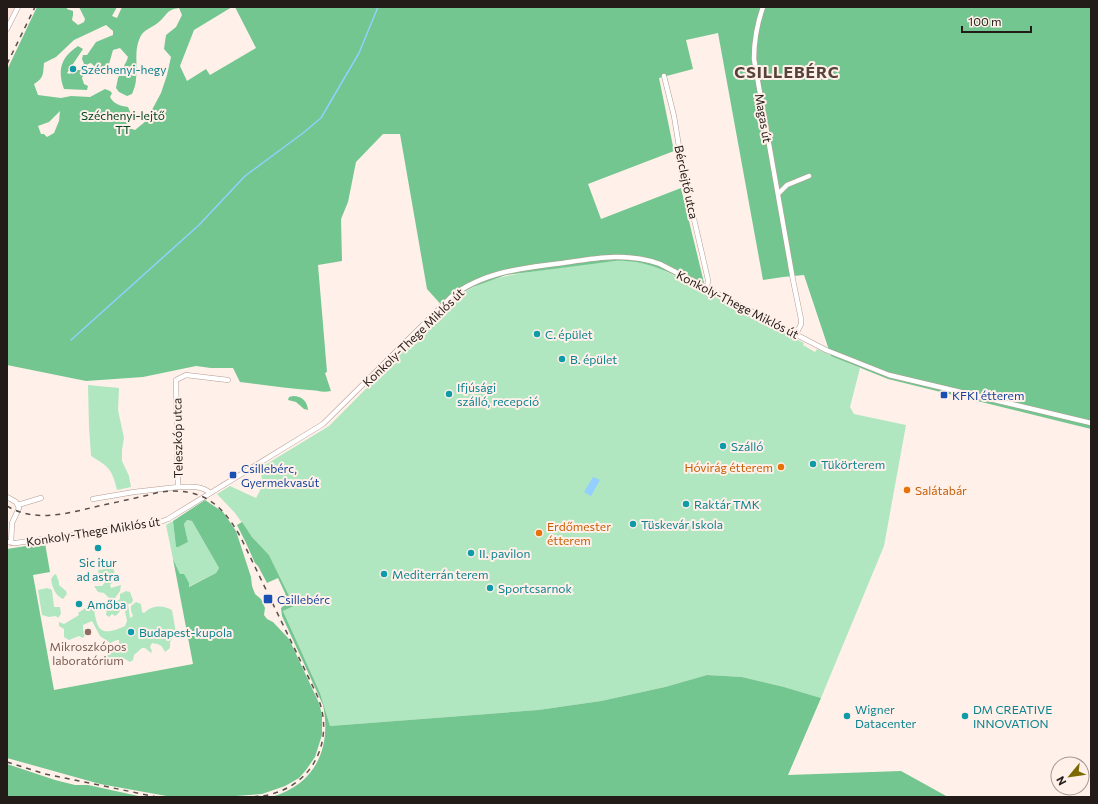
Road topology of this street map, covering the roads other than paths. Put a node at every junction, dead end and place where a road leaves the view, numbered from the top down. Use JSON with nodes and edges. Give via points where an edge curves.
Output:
{"nodes":[{"id":1,"x":18,"y":7,"type":"edge"},
{"id":2,"x":763,"y":7,"type":"edge"},
{"id":3,"x":7,"y":29,"type":"edge"},
{"id":4,"x":664,"y":76,"type":"dead end"},
{"id":5,"x":809,"y":176,"type":"dead end"},
{"id":6,"x":776,"y":183,"type":"junction"},
{"id":7,"x":785,"y":187,"type":"junction"},
{"id":8,"x":778,"y":194,"type":"junction"},
{"id":9,"x":707,"y":288,"type":"junction"},
{"id":10,"x":796,"y":334,"type":"junction"},
{"id":11,"x":228,"y":380,"type":"dead end"},
{"id":12,"x":1091,"y":423,"type":"edge"},
{"id":13,"x":178,"y":486,"type":"junction"},
{"id":14,"x":210,"y":493,"type":"junction"},
{"id":15,"x":7,"y":497,"type":"edge"},
{"id":16,"x":41,"y":498,"type":"dead end"},
{"id":17,"x":92,"y":499,"type":"dead end"},
{"id":18,"x":18,"y":505,"type":"junction"},
{"id":19,"x":9,"y":543,"type":"edge"}],
"edges":[{"from":1,"to":3,"type":"street"},
{"from":2,"to":6,"type":"street","name":"Magas út","via":[[755,37],[754,59]]},
{"from":4,"to":9,"type":"street","name":"Bérclejtő utca","via":[[708,280]]},
{"from":5,"to":7,"type":"street"},
{"from":6,"to":7,"type":"street"},
{"from":6,"to":8,"type":"street","name":"Magas út"},
{"from":7,"to":8,"type":"street"},
{"from":8,"to":10,"type":"street","name":"Magas út","via":[[801,319]]},
{"from":9,"to":10,"type":"street","name":"Konkoly-Thege Miklós út"},
{"from":9,"to":14,"type":"street","name":"Konkoly-Thege Miklós út","via":[[660,264],[625,256],[604,256],[519,269],[482,279],[451,297],[323,424]]},
{"from":10,"to":12,"type":"street","name":"Konkoly-Thege Miklós út","via":[[837,355],[889,376]]},
{"from":11,"to":13,"type":"street","name":"Teleszkóp utca","via":[[186,375],[176,380]]},
{"from":13,"to":14,"type":"street","name":"Teleszkóp utca","via":[[203,488]]},
{"from":13,"to":17,"type":"street"},
{"from":14,"to":19,"type":"street","name":"Konkoly-Thege Miklós út","via":[[164,521]]},
{"from":15,"to":18,"type":"street"},
{"from":16,"to":18,"type":"street"},
{"from":18,"to":19,"type":"street"}]}
